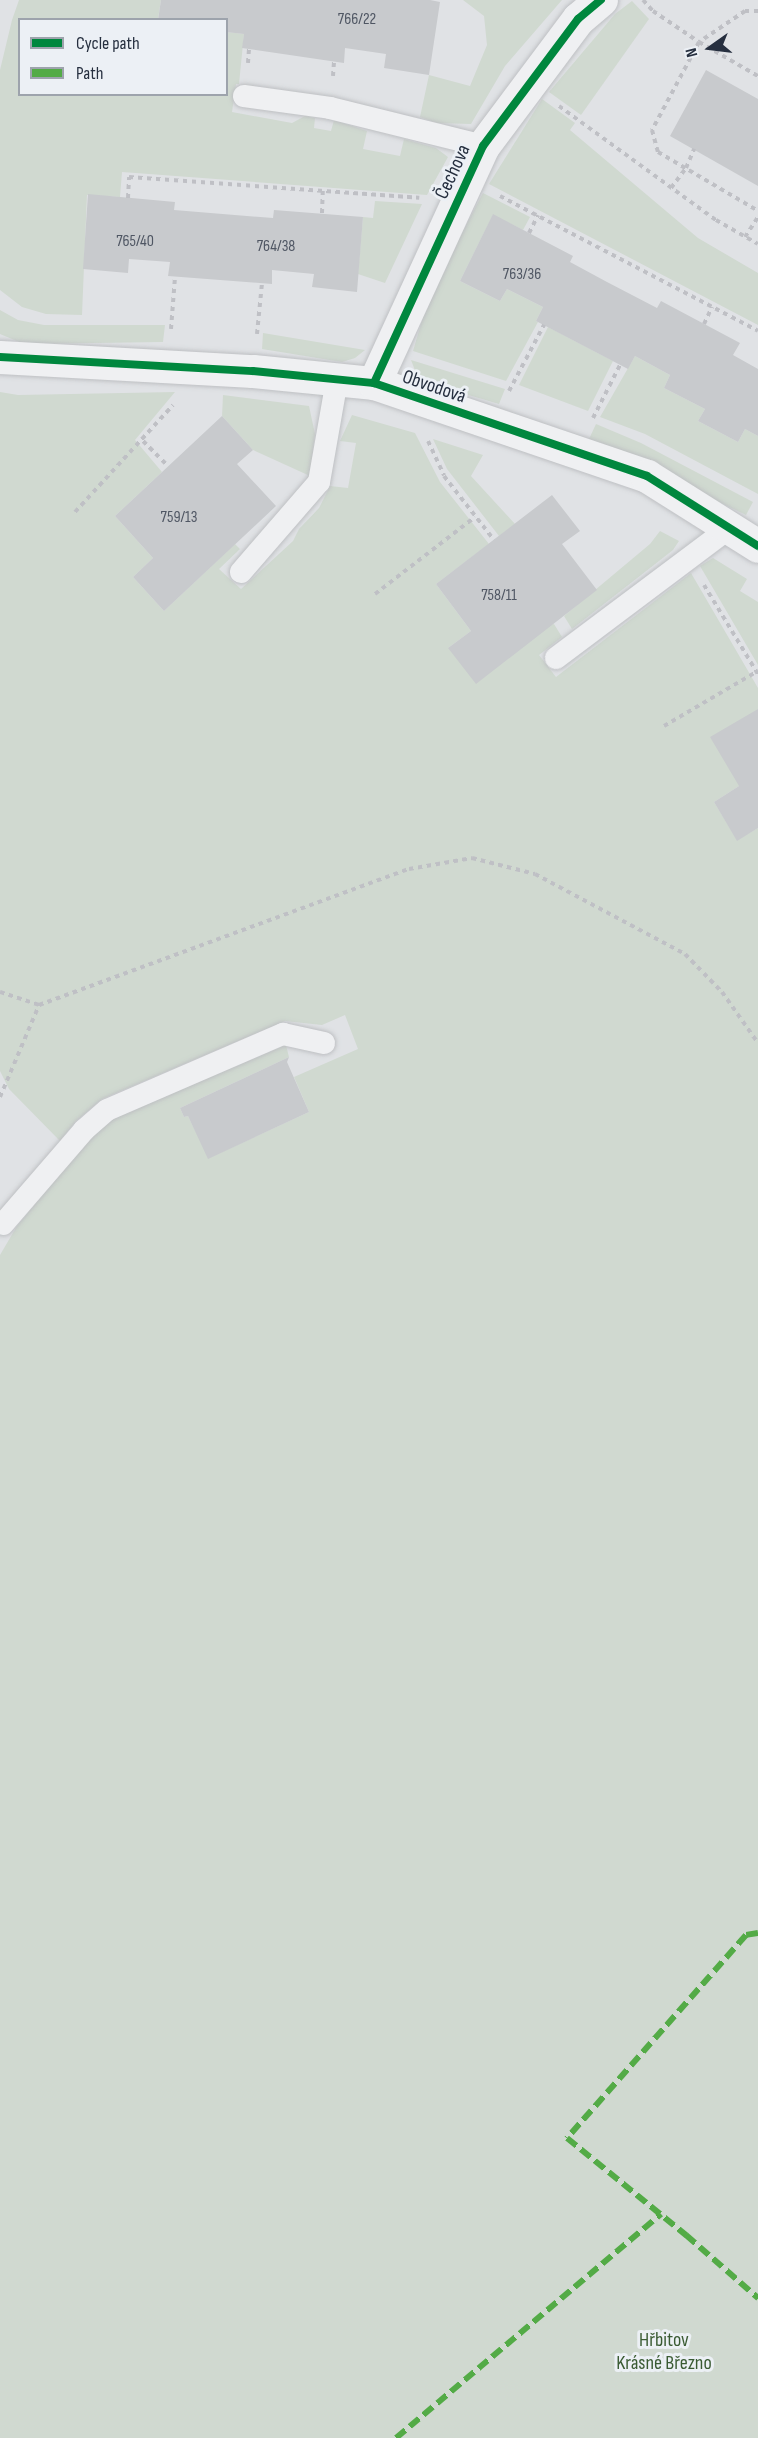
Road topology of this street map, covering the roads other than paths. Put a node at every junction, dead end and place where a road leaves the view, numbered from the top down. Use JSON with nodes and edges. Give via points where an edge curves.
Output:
{"nodes":[{"id":1,"x":601,"y":0,"type":"edge"},
{"id":2,"x":244,"y":96,"type":"dead end"},
{"id":3,"x":483,"y":146,"type":"junction"},
{"id":4,"x":0,"y":357,"type":"edge"},
{"id":5,"x":337,"y":380,"type":"junction"},
{"id":6,"x":374,"y":384,"type":"junction"},
{"id":7,"x":729,"y":528,"type":"junction"},
{"id":8,"x":758,"y":546,"type":"edge"},
{"id":9,"x":241,"y":572,"type":"dead end"},
{"id":10,"x":556,"y":658,"type":"dead end"},
{"id":11,"x":324,"y":1043,"type":"dead end"},
{"id":12,"x":1,"y":1218,"type":"edge"}],
"edges":[{"from":1,"to":3,"type":"street","name":"Čechova","via":[[578,19]]},
{"from":2,"to":3,"type":"lane","name":"Čechova","via":[[330,108]]},
{"from":3,"to":6,"type":"street","name":"Čechova"},
{"from":4,"to":5,"type":"street","name":"Obvodová","via":[[185,366]]},
{"from":5,"to":6,"type":"street","name":"Obvodová"},
{"from":5,"to":9,"type":"lane","via":[[319,482]]},
{"from":6,"to":7,"type":"street","name":"Obvodová","via":[[647,476]]},
{"from":7,"to":8,"type":"street","name":"Obvodová"},
{"from":7,"to":10,"type":"lane"},
{"from":11,"to":12,"type":"lane","via":[[283,1034],[107,1110]]}]}
